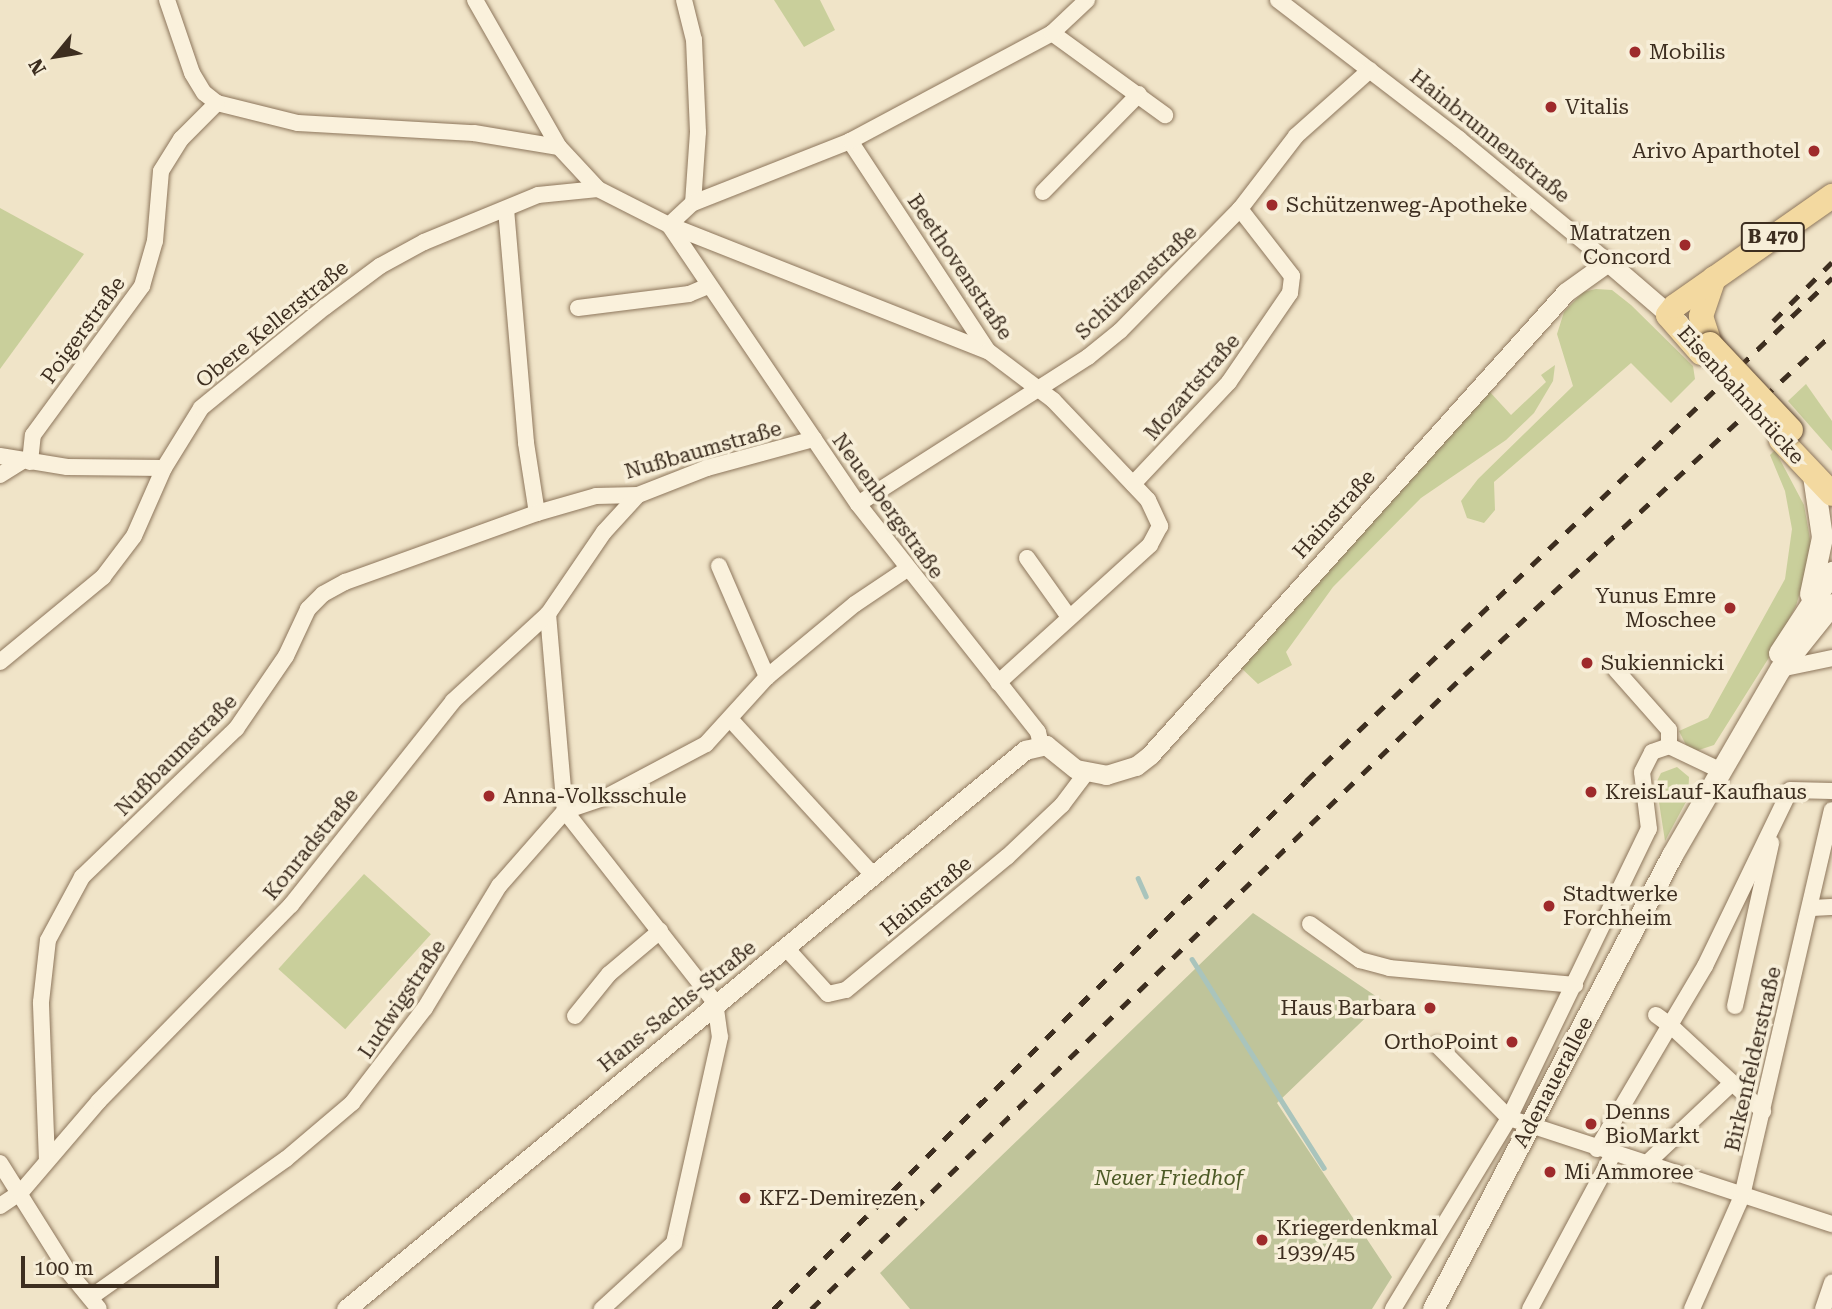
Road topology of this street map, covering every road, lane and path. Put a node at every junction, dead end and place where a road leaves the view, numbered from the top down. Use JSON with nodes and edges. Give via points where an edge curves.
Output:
{"nodes":[{"id":1,"x":167,"y":0,"type":"edge"},
{"id":2,"x":475,"y":0,"type":"edge"},
{"id":3,"x":684,"y":0,"type":"edge"},
{"id":4,"x":1087,"y":0,"type":"edge"},
{"id":5,"x":1278,"y":0,"type":"edge"},
{"id":6,"x":1052,"y":33,"type":"junction"},
{"id":7,"x":1370,"y":70,"type":"junction"},
{"id":8,"x":1139,"y":94,"type":"junction"},
{"id":9,"x":217,"y":103,"type":"junction"},
{"id":10,"x":1165,"y":115,"type":"dead end"},
{"id":11,"x":850,"y":141,"type":"junction"},
{"id":12,"x":559,"y":147,"type":"junction"},
{"id":13,"x":598,"y":189,"type":"junction"},
{"id":14,"x":1043,"y":192,"type":"dead end"},
{"id":15,"x":1832,"y":195,"type":"edge"},
{"id":16,"x":693,"y":203,"type":"junction"},
{"id":17,"x":506,"y":209,"type":"junction"},
{"id":18,"x":1240,"y":209,"type":"junction"},
{"id":19,"x":669,"y":225,"type":"junction"},
{"id":20,"x":1608,"y":262,"type":"junction"},
{"id":21,"x":1714,"y":278,"type":"junction"},
{"id":22,"x":708,"y":286,"type":"junction"},
{"id":23,"x":578,"y":309,"type":"dead end"},
{"id":24,"x":1668,"y":315,"type":"junction"},
{"id":25,"x":1705,"y":348,"type":"junction"},
{"id":26,"x":988,"y":351,"type":"junction"},
{"id":27,"x":1038,"y":388,"type":"junction"},
{"id":28,"x":814,"y":439,"type":"junction"},
{"id":29,"x":0,"y":456,"type":"edge"},
{"id":30,"x":26,"y":462,"type":"junction"},
{"id":31,"x":164,"y":468,"type":"junction"},
{"id":32,"x":1823,"y":474,"type":"edge"},
{"id":33,"x":0,"y":475,"type":"edge"},
{"id":34,"x":1133,"y":484,"type":"junction"},
{"id":35,"x":1832,"y":494,"type":"edge"},
{"id":36,"x":638,"y":495,"type":"junction"},
{"id":37,"x":858,"y":504,"type":"junction"},
{"id":38,"x":537,"y":513,"type":"junction"},
{"id":39,"x":1027,"y":558,"type":"dead end"},
{"id":40,"x":719,"y":566,"type":"dead end"},
{"id":41,"x":906,"y":569,"type":"junction"},
{"id":42,"x":1832,"y":572,"type":"edge"},
{"id":43,"x":1832,"y":604,"type":"edge"},
{"id":44,"x":1806,"y":607,"type":"junction"},
{"id":45,"x":548,"y":614,"type":"junction"},
{"id":46,"x":1069,"y":617,"type":"junction"},
{"id":47,"x":1832,"y":658,"type":"edge"},
{"id":48,"x":0,"y":662,"type":"edge"},
{"id":49,"x":1780,"y":669,"type":"junction"},
{"id":50,"x":1616,"y":670,"type":"dead end"},
{"id":51,"x":767,"y":677,"type":"junction"},
{"id":52,"x":998,"y":683,"type":"junction"},
{"id":53,"x":731,"y":720,"type":"junction"},
{"id":54,"x":1041,"y":745,"type":"junction"},
{"id":55,"x":1670,"y":746,"type":"junction"},
{"id":56,"x":1713,"y":766,"type":"junction"},
{"id":57,"x":1086,"y":774,"type":"junction"},
{"id":58,"x":1832,"y":791,"type":"edge"},
{"id":59,"x":1832,"y":810,"type":"edge"},
{"id":60,"x":565,"y":811,"type":"junction"},
{"id":61,"x":1777,"y":814,"type":"junction"},
{"id":62,"x":1672,"y":855,"type":"junction"},
{"id":63,"x":873,"y":875,"type":"junction"},
{"id":64,"x":1832,"y":907,"type":"edge"},
{"id":65,"x":1811,"y":908,"type":"junction"},
{"id":66,"x":1310,"y":924,"type":"dead end"},
{"id":67,"x":660,"y":931,"type":"junction"},
{"id":68,"x":786,"y":948,"type":"junction"},
{"id":69,"x":1575,"y":985,"type":"junction"},
{"id":70,"x":715,"y":1002,"type":"junction"},
{"id":71,"x":1735,"y":1006,"type":"dead end"},
{"id":72,"x":1656,"y":1015,"type":"dead end"},
{"id":73,"x":575,"y":1016,"type":"dead end"},
{"id":74,"x":1670,"y":1026,"type":"junction"},
{"id":75,"x":1437,"y":1045,"type":"dead end"},
{"id":76,"x":1731,"y":1084,"type":"junction"},
{"id":77,"x":1763,"y":1111,"type":"junction"},
{"id":78,"x":1509,"y":1118,"type":"junction"},
{"id":79,"x":1530,"y":1126,"type":"junction"},
{"id":80,"x":1597,"y":1149,"type":"junction"},
{"id":81,"x":1613,"y":1154,"type":"junction"},
{"id":82,"x":47,"y":1161,"type":"junction"},
{"id":83,"x":0,"y":1163,"type":"edge"},
{"id":84,"x":1645,"y":1165,"type":"junction"},
{"id":85,"x":21,"y":1192,"type":"junction"},
{"id":86,"x":1742,"y":1196,"type":"junction"},
{"id":87,"x":0,"y":1206,"type":"edge"},
{"id":88,"x":1832,"y":1224,"type":"edge"},
{"id":89,"x":1832,"y":1283,"type":"edge"},
{"id":90,"x":95,"y":1303,"type":"edge"},
{"id":91,"x":346,"y":1309,"type":"edge"},
{"id":92,"x":603,"y":1309,"type":"edge"},
{"id":93,"x":1393,"y":1309,"type":"edge"},
{"id":94,"x":1433,"y":1309,"type":"edge"},
{"id":95,"x":1531,"y":1309,"type":"edge"},
{"id":96,"x":1692,"y":1309,"type":"edge"},
{"id":97,"x":1823,"y":1309,"type":"edge"}],
"edges":[{"from":1,"to":9,"type":"street","via":[[192,74]]},
{"from":2,"to":12,"type":"street"},
{"from":3,"to":16,"type":"street","via":[[694,40],[698,132]]},
{"from":4,"to":6,"type":"street"},
{"from":5,"to":7,"type":"street","name":"Hainbrunnenstraße"},
{"from":6,"to":8,"type":"street"},
{"from":6,"to":11,"type":"street"},
{"from":7,"to":18,"type":"street","name":"Schützenstraße","via":[[1296,136]]},
{"from":7,"to":20,"type":"street","name":"Hainbrunnenstraße"},
{"from":8,"to":10,"type":"street"},
{"from":8,"to":14,"type":"street"},
{"from":9,"to":12,"type":"street","via":[[298,123],[474,133]]},
{"from":9,"to":30,"type":"street","name":"Poigerstraße","via":[[181,139],[161,172],[155,241],[142,286],[33,435]]},
{"from":11,"to":16,"type":"street"},
{"from":11,"to":26,"type":"street","name":"Beethovenstraße"},
{"from":12,"to":13,"type":"street"},
{"from":13,"to":17,"type":"street","name":"Obere Kellerstraße","via":[[538,195]]},
{"from":13,"to":19,"type":"street"},
{"from":15,"to":21,"type":"main road","number":"B 470"},
{"from":16,"to":19,"type":"street"},
{"from":17,"to":31,"type":"street","name":"Obere Kellerstraße","via":[[398,255],[336,299],[201,408]]},
{"from":17,"to":38,"type":"street","via":[[526,443]]},
{"from":18,"to":27,"type":"street","name":"Schützenstraße","via":[[1120,331]]},
{"from":18,"to":34,"type":"street","name":"Mozartstraße","via":[[1292,276],[1290,293],[1229,382]]},
{"from":19,"to":22,"type":"street","name":"Neuenbergstraße"},
{"from":19,"to":26,"type":"street"},
{"from":20,"to":24,"type":"street","name":"Hainbrunnenstraße"},
{"from":20,"to":57,"type":"street","name":"Hainstraße","via":[[1566,292],[1150,755],[1126,770]]},
{"from":21,"to":24,"type":"main road","number":"B 470","via":[[1683,298]]},
{"from":21,"to":25,"type":"main road","via":[[1701,316]]},
{"from":22,"to":23,"type":"street","via":[[689,294]]},
{"from":22,"to":28,"type":"street","name":"Neuenbergstraße"},
{"from":24,"to":25,"type":"main road","name":"Eisenbahnbrücke"},
{"from":25,"to":32,"type":"main road","name":"Eisenbahnbrücke"},
{"from":26,"to":27,"type":"street","name":"Beethovenstraße"},
{"from":27,"to":34,"type":"street","name":"Beethovenstraße"},
{"from":27,"to":37,"type":"street","name":"Schützenstraße"},
{"from":28,"to":36,"type":"street","name":"Nußbaumstraße","via":[[707,468]]},
{"from":28,"to":37,"type":"street","name":"Neuenbergstraße"},
{"from":29,"to":30,"type":"street"},
{"from":30,"to":31,"type":"street","via":[[127,471]]},
{"from":30,"to":33,"type":"street"},
{"from":31,"to":48,"type":"street","name":"Obere Kellerstraße","via":[[134,536],[103,577]]},
{"from":32,"to":35,"type":"main road","name":"Eisenbahnbrücke"},
{"from":32,"to":44,"type":"main road","via":[[1822,537]]},
{"from":34,"to":46,"type":"street","name":"Beethovenstraße","via":[[1155,511],[1160,526],[1150,545]]},
{"from":36,"to":38,"type":"street","name":"Nußbaumstraße","via":[[596,496]]},
{"from":36,"to":45,"type":"street","name":"Konradstraße","via":[[604,532]]},
{"from":37,"to":41,"type":"street","name":"Neuenbergstraße"},
{"from":38,"to":82,"type":"street","name":"Nußbaumstraße","via":[[323,594],[308,609],[286,656],[236,729],[82,877],[48,940],[42,974]]},
{"from":39,"to":46,"type":"street"},
{"from":40,"to":51,"type":"street"},
{"from":41,"to":51,"type":"street","name":"Ludwigstraße","via":[[855,604]]},
{"from":41,"to":52,"type":"street","name":"Neuenbergstraße"},
{"from":42,"to":44,"type":"main road","name":"Adenauerallee"},
{"from":43,"to":49,"type":"main road","name":"Adenauerallee"},
{"from":44,"to":56,"type":"main road","name":"Adenauerallee"},
{"from":45,"to":60,"type":"street"},
{"from":45,"to":82,"type":"street","name":"Konradstraße","via":[[453,701],[291,905]]},
{"from":46,"to":52,"type":"street"},
{"from":47,"to":49,"type":"street"},
{"from":49,"to":62,"type":"main road","name":"Adenauerallee"},
{"from":50,"to":55,"type":"street","via":[[1669,730]]},
{"from":51,"to":53,"type":"street","name":"Ludwigstraße"},
{"from":52,"to":54,"type":"street","name":"Neuenbergstraße","via":[[1038,732]]},
{"from":53,"to":60,"type":"street","name":"Ludwigstraße","via":[[686,756],[606,797]]},
{"from":53,"to":63,"type":"street"},
{"from":54,"to":57,"type":"street"},
{"from":54,"to":63,"type":"street","name":"Hans-Sachs-Straße","via":[[1015,758]]},
{"from":55,"to":56,"type":"street"},
{"from":55,"to":69,"type":"street","via":[[1652,752],[1642,772],[1649,829]]},
{"from":56,"to":62,"type":"main road","name":"Adenauerallee","via":[[1685,814]]},
{"from":57,"to":68,"type":"street","name":"Hainstraße","via":[[1062,805],[998,864],[846,990],[828,994]]},
{"from":58,"to":61,"type":"street","via":[[1790,790]]},
{"from":59,"to":65,"type":"street","name":"Birkenfelderstraße"},
{"from":60,"to":67,"type":"street"},
{"from":60,"to":90,"type":"street","name":"Ludwigstraße","via":[[499,886],[425,1008],[352,1103],[286,1159]]},
{"from":61,"to":71,"type":"street"},
{"from":61,"to":74,"type":"street","via":[[1705,966]]},
{"from":62,"to":79,"type":"main road","name":"Adenauerallee"},
{"from":63,"to":68,"type":"street","name":"Hans-Sachs-Straße"},
{"from":64,"to":65,"type":"street"},
{"from":65,"to":77,"type":"street","name":"Birkenfelderstraße"},
{"from":66,"to":69,"type":"street","via":[[1360,960],[1389,968]]},
{"from":67,"to":70,"type":"street"},
{"from":67,"to":73,"type":"street","via":[[609,974]]},
{"from":68,"to":70,"type":"street","name":"Hans-Sachs-Straße"},
{"from":69,"to":78,"type":"street"},
{"from":70,"to":91,"type":"street","name":"Hans-Sachs-Straße"},
{"from":70,"to":92,"type":"street","via":[[720,1037],[674,1243]]},
{"from":72,"to":74,"type":"street"},
{"from":74,"to":76,"type":"street"},
{"from":74,"to":80,"type":"street"},
{"from":75,"to":78,"type":"street"},
{"from":76,"to":77,"type":"street"},
{"from":76,"to":84,"type":"street"},
{"from":77,"to":86,"type":"street","name":"Birkenfelderstraße"},
{"from":78,"to":79,"type":"street"},
{"from":78,"to":93,"type":"street"},
{"from":79,"to":80,"type":"street"},
{"from":79,"to":94,"type":"main road","name":"Adenauerallee"},
{"from":80,"to":81,"type":"street"},
{"from":81,"to":84,"type":"street"},
{"from":81,"to":95,"type":"street"},
{"from":82,"to":85,"type":"street","name":"Konradstraße"},
{"from":83,"to":85,"type":"street"},
{"from":84,"to":86,"type":"street"},
{"from":85,"to":87,"type":"street","name":"Konradstraße"},
{"from":85,"to":90,"type":"street","via":[[67,1270]]},
{"from":86,"to":88,"type":"street"},
{"from":86,"to":96,"type":"street","name":"Birkenfelderstraße"},
{"from":89,"to":97,"type":"street"}]}
